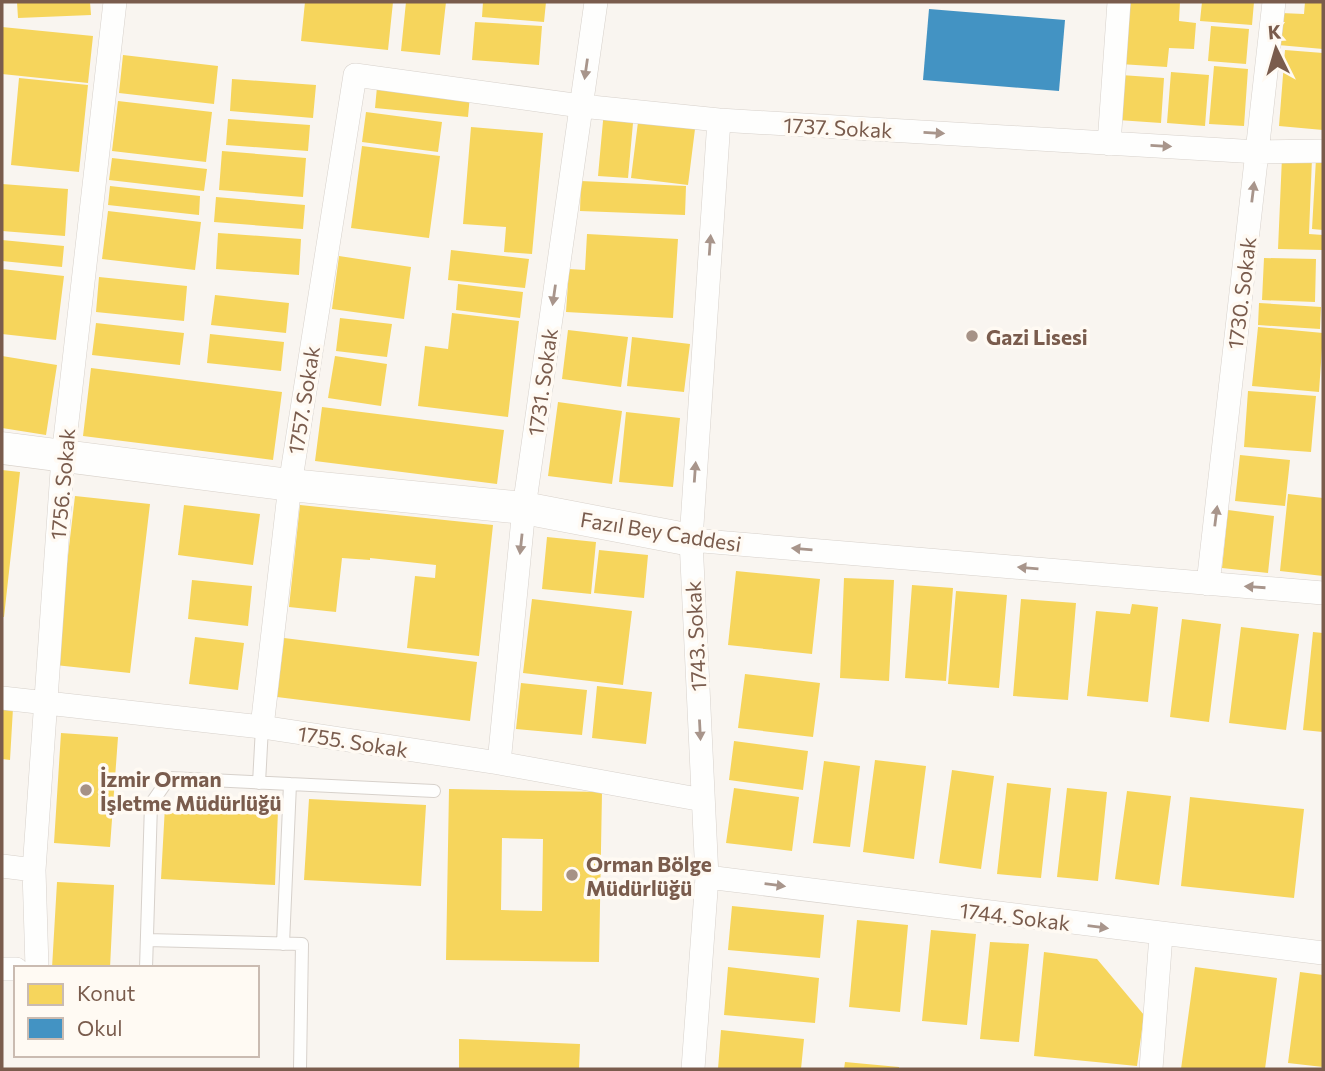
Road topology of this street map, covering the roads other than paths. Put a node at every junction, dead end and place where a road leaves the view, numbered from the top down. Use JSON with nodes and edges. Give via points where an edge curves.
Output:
{"nodes":[{"id":1,"x":116,"y":2,"type":"edge"},
{"id":2,"x":596,"y":2,"type":"edge"},
{"id":3,"x":1119,"y":2,"type":"edge"},
{"id":4,"x":1274,"y":2,"type":"edge"},
{"id":5,"x":355,"y":75,"type":"joint"},
{"id":6,"x":581,"y":106,"type":"junction"},
{"id":7,"x":719,"y":120,"type":"junction"},
{"id":8,"x":1109,"y":144,"type":"junction"},
{"id":9,"x":1323,"y":151,"type":"edge"},
{"id":10,"x":1258,"y":152,"type":"junction"},
{"id":11,"x":2,"y":448,"type":"edge"},
{"id":12,"x":63,"y":457,"type":"junction"},
{"id":13,"x":290,"y":485,"type":"junction"},
{"id":14,"x":524,"y":508,"type":"junction"},
{"id":15,"x":691,"y":540,"type":"junction"},
{"id":16,"x":1208,"y":584,"type":"junction"},
{"id":17,"x":1323,"y":593,"type":"edge"},
{"id":18,"x":2,"y":698,"type":"edge"},
{"id":19,"x":44,"y":702,"type":"junction"},
{"id":20,"x":262,"y":727,"type":"junction"},
{"id":21,"x":499,"y":764,"type":"junction"},
{"id":22,"x":259,"y":783,"type":"junction"},
{"id":23,"x":290,"y":784,"type":"junction"},
{"id":24,"x":434,"y":791,"type":"dead end"},
{"id":25,"x":703,"y":800,"type":"junction"},
{"id":26,"x":2,"y":866,"type":"edge"},
{"id":27,"x":34,"y":870,"type":"junction"},
{"id":28,"x":707,"y":877,"type":"junction"},
{"id":29,"x":1161,"y":935,"type":"junction"},
{"id":30,"x":147,"y":940,"type":"junction"},
{"id":31,"x":283,"y":944,"type":"junction"},
{"id":32,"x":1323,"y":953,"type":"edge"},
{"id":33,"x":37,"y":966,"type":"edge"},
{"id":34,"x":146,"y":966,"type":"edge"},
{"id":35,"x":300,"y":1069,"type":"edge"},
{"id":36,"x":693,"y":1069,"type":"edge"},
{"id":37,"x":1151,"y":1069,"type":"edge"}],
"edges":[{"from":1,"to":12,"type":"street","name":"1756. Sokak"},
{"from":2,"to":6,"type":"street","name":"1731. Sokak","one_way":true},
{"from":3,"to":8,"type":"street"},
{"from":4,"to":10,"type":"street","name":"1730. Sokak"},
{"from":5,"to":6,"type":"street","name":"1737. Sokak"},
{"from":5,"to":13,"type":"street","name":"1757. Sokak"},
{"from":6,"to":7,"type":"street","name":"1737. Sokak"},
{"from":6,"to":14,"type":"street","name":"1731. Sokak","one_way":true},
{"from":7,"to":8,"type":"street","name":"1737. Sokak","one_way":true},
{"from":15,"to":7,"type":"street","name":"1743. Sokak","one_way":true},
{"from":8,"to":10,"type":"street","name":"1737. Sokak","one_way":true},
{"from":9,"to":10,"type":"street","name":"1737. Sokak"},
{"from":16,"to":10,"type":"street","name":"1730. Sokak","one_way":true},
{"from":11,"to":12,"type":"street","name":"Fazıl Bey Caddesi"},
{"from":12,"to":13,"type":"street","name":"Fazıl Bey Caddesi"},
{"from":12,"to":19,"type":"street","name":"1756. Sokak"},
{"from":13,"to":14,"type":"street","name":"Fazıl Bey Caddesi"},
{"from":13,"to":20,"type":"street","name":"1757. Sokak"},
{"from":14,"to":15,"type":"street","name":"Fazıl Bey Caddesi"},
{"from":14,"to":21,"type":"street","name":"1731. Sokak","one_way":true},
{"from":16,"to":15,"type":"street","name":"Fazıl Bey Caddesi","one_way":true},
{"from":15,"to":25,"type":"street","name":"1743. Sokak","one_way":true},
{"from":17,"to":16,"type":"street","name":"Fazıl Bey Caddesi","one_way":true},
{"from":18,"to":19,"type":"street","name":"1755. Sokak"},
{"from":19,"to":20,"type":"street","name":"1755. Sokak"},
{"from":19,"to":27,"type":"street","name":"1756. Sokak"},
{"from":20,"to":21,"type":"street","name":"1755. Sokak"},
{"from":20,"to":22,"type":"lane"},
{"from":21,"to":25,"type":"street","name":"1755. Sokak"},
{"from":22,"to":23,"type":"lane"},
{"from":22,"to":30,"type":"lane","via":[[169,778],[151,804]]},
{"from":23,"to":24,"type":"lane"},
{"from":23,"to":31,"type":"lane"},
{"from":25,"to":28,"type":"street","name":"1743. Sokak"},
{"from":26,"to":27,"type":"street"},
{"from":27,"to":33,"type":"street","name":"1756. Sokak"},
{"from":28,"to":29,"type":"street","name":"1744. Sokak","one_way":true},
{"from":28,"to":36,"type":"street","name":"1743. Sokak"},
{"from":29,"to":32,"type":"street","name":"1744. Sokak"},
{"from":29,"to":37,"type":"street"},
{"from":30,"to":31,"type":"lane"},
{"from":30,"to":34,"type":"lane"},
{"from":31,"to":35,"type":"lane","via":[[302,944]]}]}
